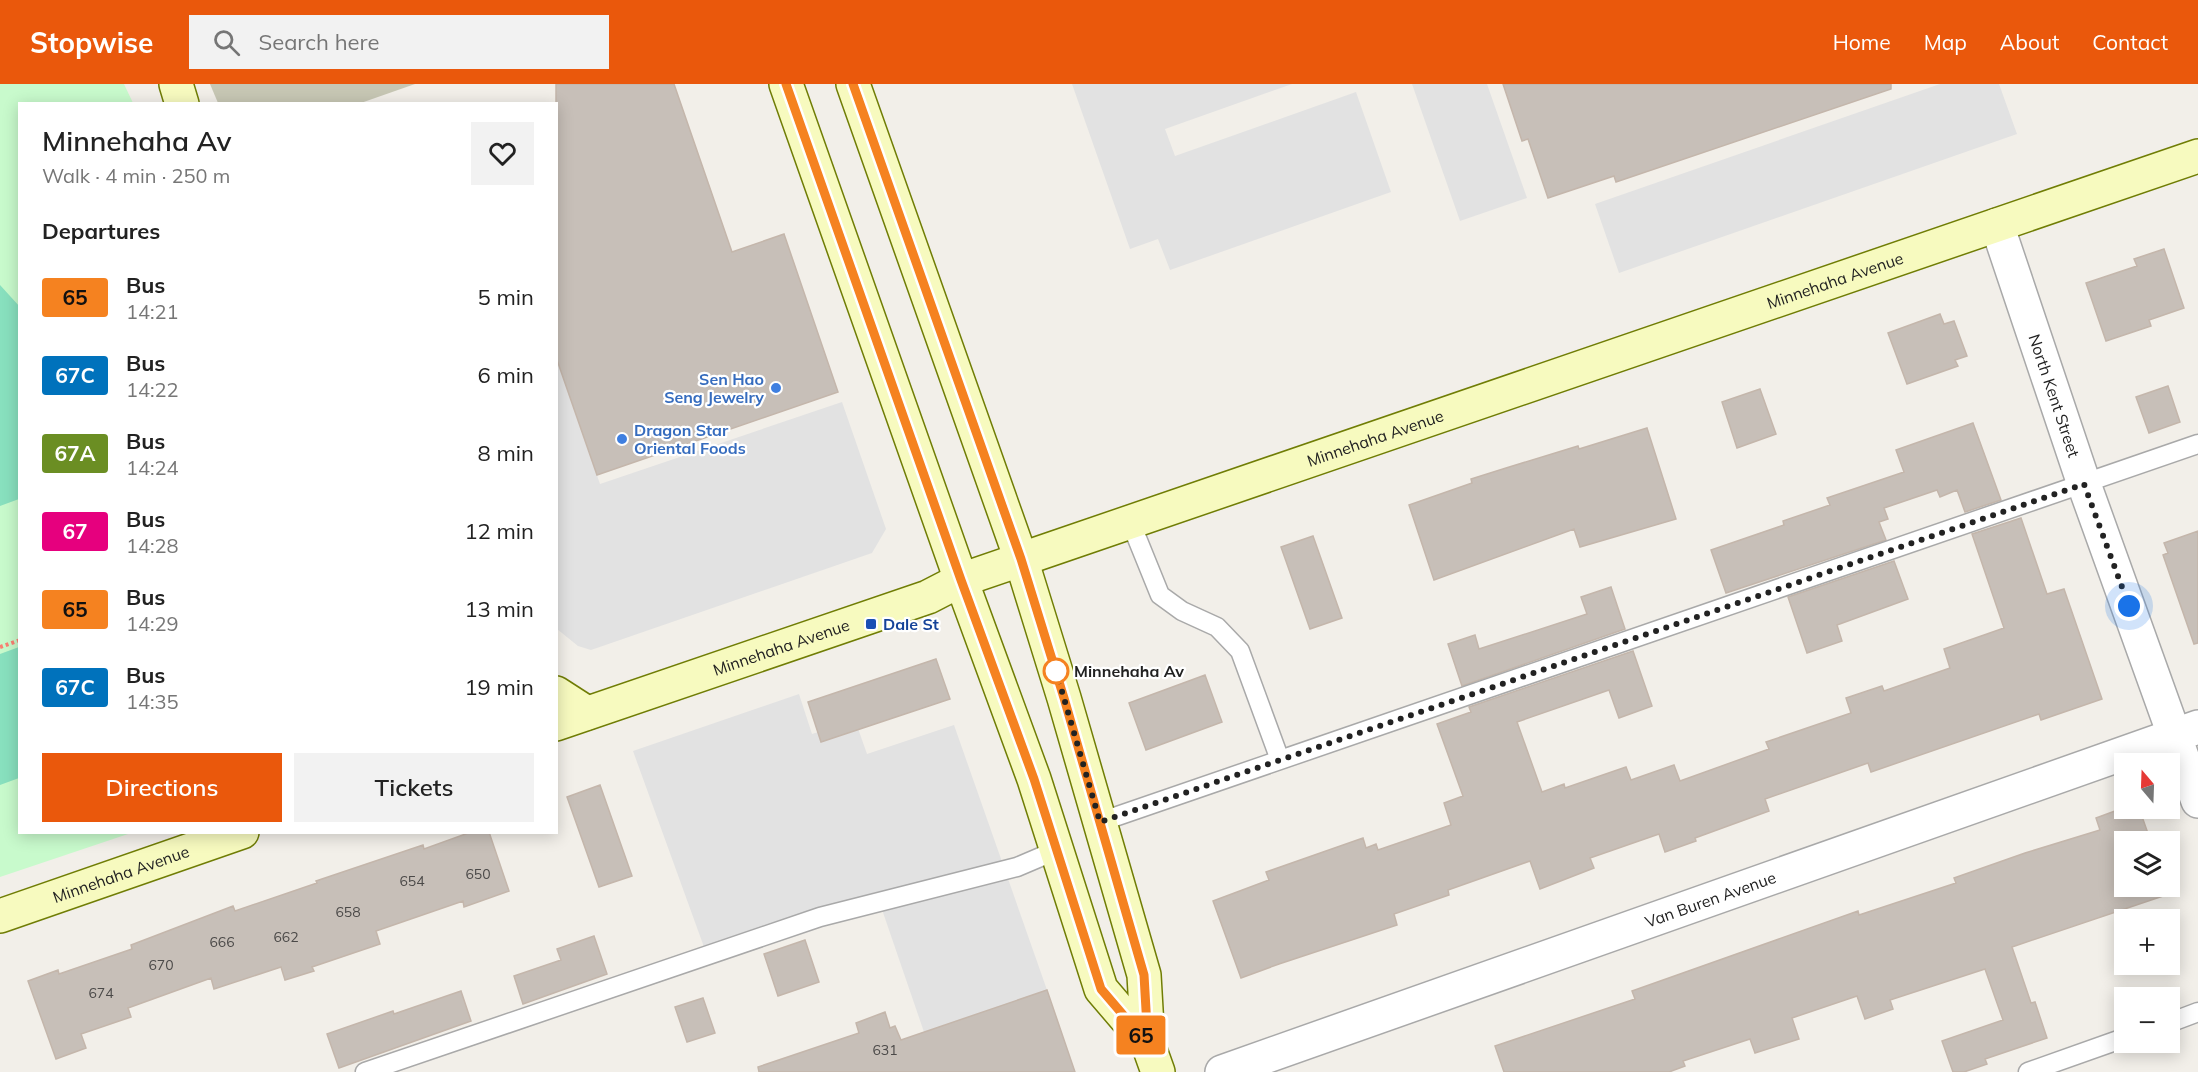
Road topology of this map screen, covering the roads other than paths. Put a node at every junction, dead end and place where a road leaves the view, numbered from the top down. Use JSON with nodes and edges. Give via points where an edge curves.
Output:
{"nodes":[{"id":1,"x":176,"y":84,"type":"edge"},
{"id":2,"x":786,"y":84,"type":"edge"},
{"id":3,"x":853,"y":84,"type":"edge"},
{"id":4,"x":181,"y":102,"type":"edge"},
{"id":5,"x":2198,"y":156,"type":"edge"},
{"id":6,"x":1997,"y":225,"type":"junction"},
{"id":7,"x":2198,"y":444,"type":"edge"},
{"id":8,"x":2084,"y":484,"type":"junction"},
{"id":9,"x":1130,"y":521,"type":"junction"},
{"id":10,"x":1021,"y":559,"type":"junction"},
{"id":11,"x":961,"y":580,"type":"junction"},
{"id":12,"x":558,"y":694,"type":"edge"},
{"id":13,"x":587,"y":713,"type":"junction"},
{"id":14,"x":558,"y":723,"type":"edge"},
{"id":15,"x":2186,"y":731,"type":"edge"},
{"id":16,"x":1280,"y":760,"type":"junction"},
{"id":17,"x":2198,"y":801,"type":"edge"},
{"id":18,"x":1100,"y":822,"type":"junction"},
{"id":19,"x":236,"y":834,"type":"edge"},
{"id":20,"x":1057,"y":850,"type":"junction"},
{"id":21,"x":0,"y":916,"type":"edge"},
{"id":22,"x":2198,"y":1012,"type":"edge"},
{"id":23,"x":2180,"y":1019,"type":"edge"},
{"id":24,"x":2114,"y":1042,"type":"edge"},
{"id":25,"x":1153,"y":1058,"type":"edge"},
{"id":26,"x":365,"y":1072,"type":"edge"},
{"id":27,"x":1222,"y":1072,"type":"edge"},
{"id":28,"x":2028,"y":1072,"type":"edge"}],
"edges":[{"from":1,"to":4,"type":"main road"},
{"from":2,"to":11,"type":"main road"},
{"from":3,"to":10,"type":"main road"},
{"from":5,"to":6,"type":"main road","name":"Minnehaha Avenue"},
{"from":6,"to":8,"type":"street","name":"North Kent Street"},
{"from":6,"to":9,"type":"main road","name":"Minnehaha Avenue"},
{"from":7,"to":8,"type":"lane"},
{"from":8,"to":15,"type":"street","name":"North Kent Street"},
{"from":8,"to":16,"type":"lane"},
{"from":9,"to":10,"type":"main road","name":"Minnehaha Avenue"},
{"from":9,"to":16,"type":"lane","via":[[1160,595],[1182,611],[1217,627],[1240,651]]},
{"from":10,"to":11,"type":"main road","name":"Minnehaha Avenue"},
{"from":10,"to":18,"type":"main road"},
{"from":11,"to":13,"type":"main road","name":"Minnehaha Avenue","via":[[928,597]]},
{"from":11,"to":20,"type":"main road"},
{"from":12,"to":13,"type":"main road"},
{"from":13,"to":14,"type":"main road","name":"Minnehaha Avenue"},
{"from":15,"to":17,"type":"street","name":"North Kent Street"},
{"from":15,"to":27,"type":"street","name":"Van Buren Avenue"},
{"from":16,"to":18,"type":"lane"},
{"from":18,"to":25,"type":"main road","via":[[1144,975]]},
{"from":19,"to":21,"type":"main road","name":"Minnehaha Avenue"},
{"from":20,"to":25,"type":"main road","via":[[1101,989]]},
{"from":20,"to":26,"type":"lane","via":[[1017,867],[820,917]]},
{"from":22,"to":23,"type":"lane"},
{"from":24,"to":28,"type":"lane"}]}
